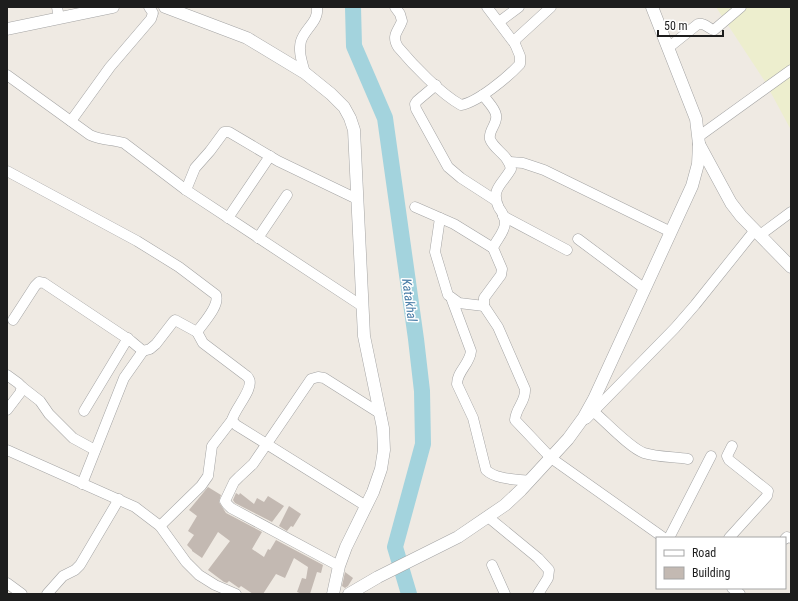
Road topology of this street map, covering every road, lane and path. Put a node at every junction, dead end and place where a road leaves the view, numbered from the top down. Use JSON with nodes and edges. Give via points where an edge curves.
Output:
{"nodes":[{"id":1,"x":113,"y":7,"type":"edge"},
{"id":2,"x":149,"y":7,"type":"edge"},
{"id":3,"x":165,"y":7,"type":"edge"},
{"id":4,"x":317,"y":7,"type":"edge"},
{"id":5,"x":395,"y":7,"type":"edge"},
{"id":6,"x":487,"y":7,"type":"edge"},
{"id":7,"x":519,"y":7,"type":"edge"},
{"id":8,"x":551,"y":7,"type":"edge"},
{"id":9,"x":652,"y":7,"type":"edge"},
{"id":10,"x":741,"y":7,"type":"edge"},
{"id":11,"x":98,"y":9,"type":"edge"},
{"id":12,"x":58,"y":13,"type":"edge"},
{"id":13,"x":499,"y":22,"type":"junction"},
{"id":14,"x":7,"y":29,"type":"edge"},
{"id":15,"x":515,"y":44,"type":"junction"},
{"id":16,"x":668,"y":48,"type":"junction"},
{"id":17,"x":791,"y":70,"type":"edge"},
{"id":18,"x":305,"y":73,"type":"junction"},
{"id":19,"x":7,"y":75,"type":"edge"},
{"id":20,"x":436,"y":85,"type":"junction"},
{"id":21,"x":483,"y":95,"type":"junction"},
{"id":22,"x":71,"y":121,"type":"junction"},
{"id":23,"x":699,"y":141,"type":"junction"},
{"id":24,"x":270,"y":156,"type":"junction"},
{"id":25,"x":510,"y":162,"type":"junction"},
{"id":26,"x":7,"y":171,"type":"edge"},
{"id":27,"x":186,"y":190,"type":"junction"},
{"id":28,"x":287,"y":194,"type":"dead end"},
{"id":29,"x":357,"y":199,"type":"junction"},
{"id":30,"x":495,"y":200,"type":"junction"},
{"id":31,"x":415,"y":207,"type":"dead end"},
{"id":32,"x":791,"y":212,"type":"edge"},
{"id":33,"x":504,"y":216,"type":"junction"},
{"id":34,"x":228,"y":218,"type":"junction"},
{"id":35,"x":440,"y":218,"type":"junction"},
{"id":36,"x":671,"y":232,"type":"junction"},
{"id":37,"x":757,"y":232,"type":"junction"},
{"id":38,"x":258,"y":238,"type":"junction"},
{"id":39,"x":578,"y":239,"type":"dead end"},
{"id":40,"x":493,"y":248,"type":"junction"},
{"id":41,"x":567,"y":250,"type":"dead end"},
{"id":42,"x":791,"y":267,"type":"edge"},
{"id":43,"x":646,"y":288,"type":"junction"},
{"id":44,"x":452,"y":300,"type":"junction"},
{"id":45,"x":362,"y":306,"type":"junction"},
{"id":46,"x":484,"y":306,"type":"junction"},
{"id":47,"x":13,"y":320,"type":"dead end"},
{"id":48,"x":197,"y":332,"type":"junction"},
{"id":49,"x":128,"y":338,"type":"junction"},
{"id":50,"x":143,"y":351,"type":"junction"},
{"id":51,"x":7,"y":375,"type":"edge"},
{"id":52,"x":22,"y":387,"type":"junction"},
{"id":53,"x":7,"y":410,"type":"edge"},
{"id":54,"x":84,"y":411,"type":"dead end"},
{"id":55,"x":593,"y":411,"type":"junction"},
{"id":56,"x":381,"y":414,"type":"junction"},
{"id":57,"x":232,"y":420,"type":"junction"},
{"id":58,"x":576,"y":428,"type":"junction"},
{"id":59,"x":266,"y":444,"type":"junction"},
{"id":60,"x":732,"y":446,"type":"dead end"},
{"id":61,"x":7,"y":450,"type":"edge"},
{"id":62,"x":95,"y":450,"type":"junction"},
{"id":63,"x":711,"y":456,"type":"dead end"},
{"id":64,"x":551,"y":458,"type":"junction"},
{"id":65,"x":688,"y":459,"type":"dead end"},
{"id":66,"x":530,"y":481,"type":"junction"},
{"id":67,"x":82,"y":484,"type":"junction"},
{"id":68,"x":119,"y":499,"type":"junction"},
{"id":69,"x":366,"y":506,"type":"junction"},
{"id":70,"x":488,"y":517,"type":"junction"},
{"id":71,"x":160,"y":526,"type":"junction"},
{"id":72,"x":663,"y":537,"type":"edge"},
{"id":73,"x":670,"y":537,"type":"edge"},
{"id":74,"x":730,"y":537,"type":"edge"},
{"id":75,"x":492,"y":564,"type":"dead end"},
{"id":76,"x":339,"y":566,"type":"junction"},
{"id":77,"x":7,"y":583,"type":"edge"},
{"id":78,"x":22,"y":594,"type":"edge"},
{"id":79,"x":47,"y":594,"type":"edge"},
{"id":80,"x":236,"y":594,"type":"edge"},
{"id":81,"x":333,"y":594,"type":"edge"},
{"id":82,"x":349,"y":594,"type":"edge"},
{"id":83,"x":505,"y":594,"type":"edge"},
{"id":84,"x":538,"y":594,"type":"edge"}],
"edges":[{"from":1,"to":11,"type":"street"},
{"from":2,"to":22,"type":"street","via":[[153,13],[151,19],[110,66]]},
{"from":3,"to":18,"type":"street","via":[[247,38]]},
{"from":4,"to":18,"type":"street","via":[[317,15],[301,40],[300,53]]},
{"from":5,"to":20,"type":"street","via":[[402,21],[394,41]]},
{"from":6,"to":13,"type":"street"},
{"from":7,"to":13,"type":"street"},
{"from":8,"to":15,"type":"street","via":[[519,35]]},
{"from":9,"to":16,"type":"street"},
{"from":10,"to":16,"type":"street","via":[[714,30],[704,24],[698,24]]},
{"from":11,"to":12,"type":"street"},
{"from":12,"to":14,"type":"street"},
{"from":13,"to":15,"type":"street"},
{"from":15,"to":21,"type":"street","via":[[520,64]]},
{"from":16,"to":23,"type":"street","via":[[696,119]]},
{"from":17,"to":23,"type":"street"},
{"from":18,"to":29,"type":"street","via":[[344,107],[350,118],[354,130]]},
{"from":19,"to":22,"type":"street"},
{"from":20,"to":21,"type":"street","via":[[461,105],[469,104]]},
{"from":20,"to":30,"type":"street","via":[[417,101],[416,109],[448,167]]},
{"from":21,"to":25,"type":"street","via":[[496,116],[496,122],[490,132],[492,142]]},
{"from":22,"to":27,"type":"street","via":[[98,139],[124,143]]},
{"from":23,"to":36,"type":"street","via":[[698,164],[692,186]]},
{"from":23,"to":37,"type":"street","via":[[731,203]]},
{"from":24,"to":27,"type":"street","via":[[229,132],[224,132],[194,168]]},
{"from":24,"to":29,"type":"street"},
{"from":24,"to":34,"type":"street"},
{"from":25,"to":30,"type":"street","via":[[511,169],[498,187]]},
{"from":25,"to":36,"type":"street","via":[[523,163],[544,170]]},
{"from":26,"to":48,"type":"street","via":[[137,241],[179,267],[216,295],[216,306]]},
{"from":27,"to":34,"type":"street"},
{"from":28,"to":38,"type":"street"},
{"from":29,"to":45,"type":"street"},
{"from":30,"to":33,"type":"street"},
{"from":31,"to":35,"type":"street"},
{"from":32,"to":37,"type":"street"},
{"from":33,"to":40,"type":"street","via":[[503,230]]},
{"from":33,"to":41,"type":"street"},
{"from":34,"to":38,"type":"street"},
{"from":35,"to":40,"type":"street"},
{"from":35,"to":44,"type":"street","via":[[434,252]]},
{"from":36,"to":43,"type":"street"},
{"from":37,"to":42,"type":"street"},
{"from":37,"to":55,"type":"street","via":[[675,328]]},
{"from":38,"to":45,"type":"street"},
{"from":39,"to":43,"type":"street"},
{"from":40,"to":46,"type":"street","via":[[502,269],[501,275],[484,298]]},
{"from":43,"to":58,"type":"street","via":[[594,399]]},
{"from":44,"to":46,"type":"street"},
{"from":44,"to":66,"type":"street","via":[[471,351],[457,384],[473,418],[486,470],[497,476]]},
{"from":45,"to":56,"type":"street","via":[[364,336]]},
{"from":46,"to":64,"type":"street","via":[[498,327],[525,389],[525,396],[515,420]]},
{"from":47,"to":49,"type":"street","via":[[39,282]]},
{"from":48,"to":50,"type":"street","via":[[176,320],[156,344]]},
{"from":48,"to":57,"type":"street","via":[[202,343],[249,379],[250,385]]},
{"from":49,"to":50,"type":"street"},
{"from":49,"to":54,"type":"street"},
{"from":50,"to":62,"type":"street","via":[[124,378]]},
{"from":51,"to":52,"type":"street"},
{"from":52,"to":53,"type":"street"},
{"from":52,"to":62,"type":"street","via":[[40,401],[73,438]]},
{"from":55,"to":58,"type":"street"},
{"from":55,"to":65,"type":"street","via":[[627,442],[644,453]]},
{"from":56,"to":59,"type":"street","via":[[324,378],[318,377],[311,379]]},
{"from":56,"to":69,"type":"street","via":[[384,450],[381,469]]},
{"from":57,"to":59,"type":"street"},
{"from":57,"to":71,"type":"street","via":[[212,446],[208,476]]},
{"from":58,"to":64,"type":"street"},
{"from":59,"to":69,"type":"street"},
{"from":59,"to":76,"type":"street","via":[[253,464],[234,482],[225,501]]},
{"from":60,"to":74,"type":"street","via":[[727,456],[729,460],[768,491],[767,496]]},
{"from":61,"to":67,"type":"street"},
{"from":62,"to":67,"type":"street"},
{"from":63,"to":73,"type":"street"},
{"from":64,"to":66,"type":"street"},
{"from":64,"to":72,"type":"street"},
{"from":66,"to":70,"type":"street"},
{"from":67,"to":68,"type":"street"},
{"from":68,"to":71,"type":"street","via":[[135,506]]},
{"from":68,"to":79,"type":"street","via":[[80,565],[63,576]]},
{"from":69,"to":76,"type":"street"},
{"from":70,"to":82,"type":"street","via":[[458,537]]},
{"from":70,"to":84,"type":"street","via":[[549,570],[548,578]]},
{"from":71,"to":80,"type":"street","via":[[186,562],[199,575]]},
{"from":75,"to":83,"type":"street"},
{"from":76,"to":81,"type":"street"},
{"from":77,"to":78,"type":"street"}]}
